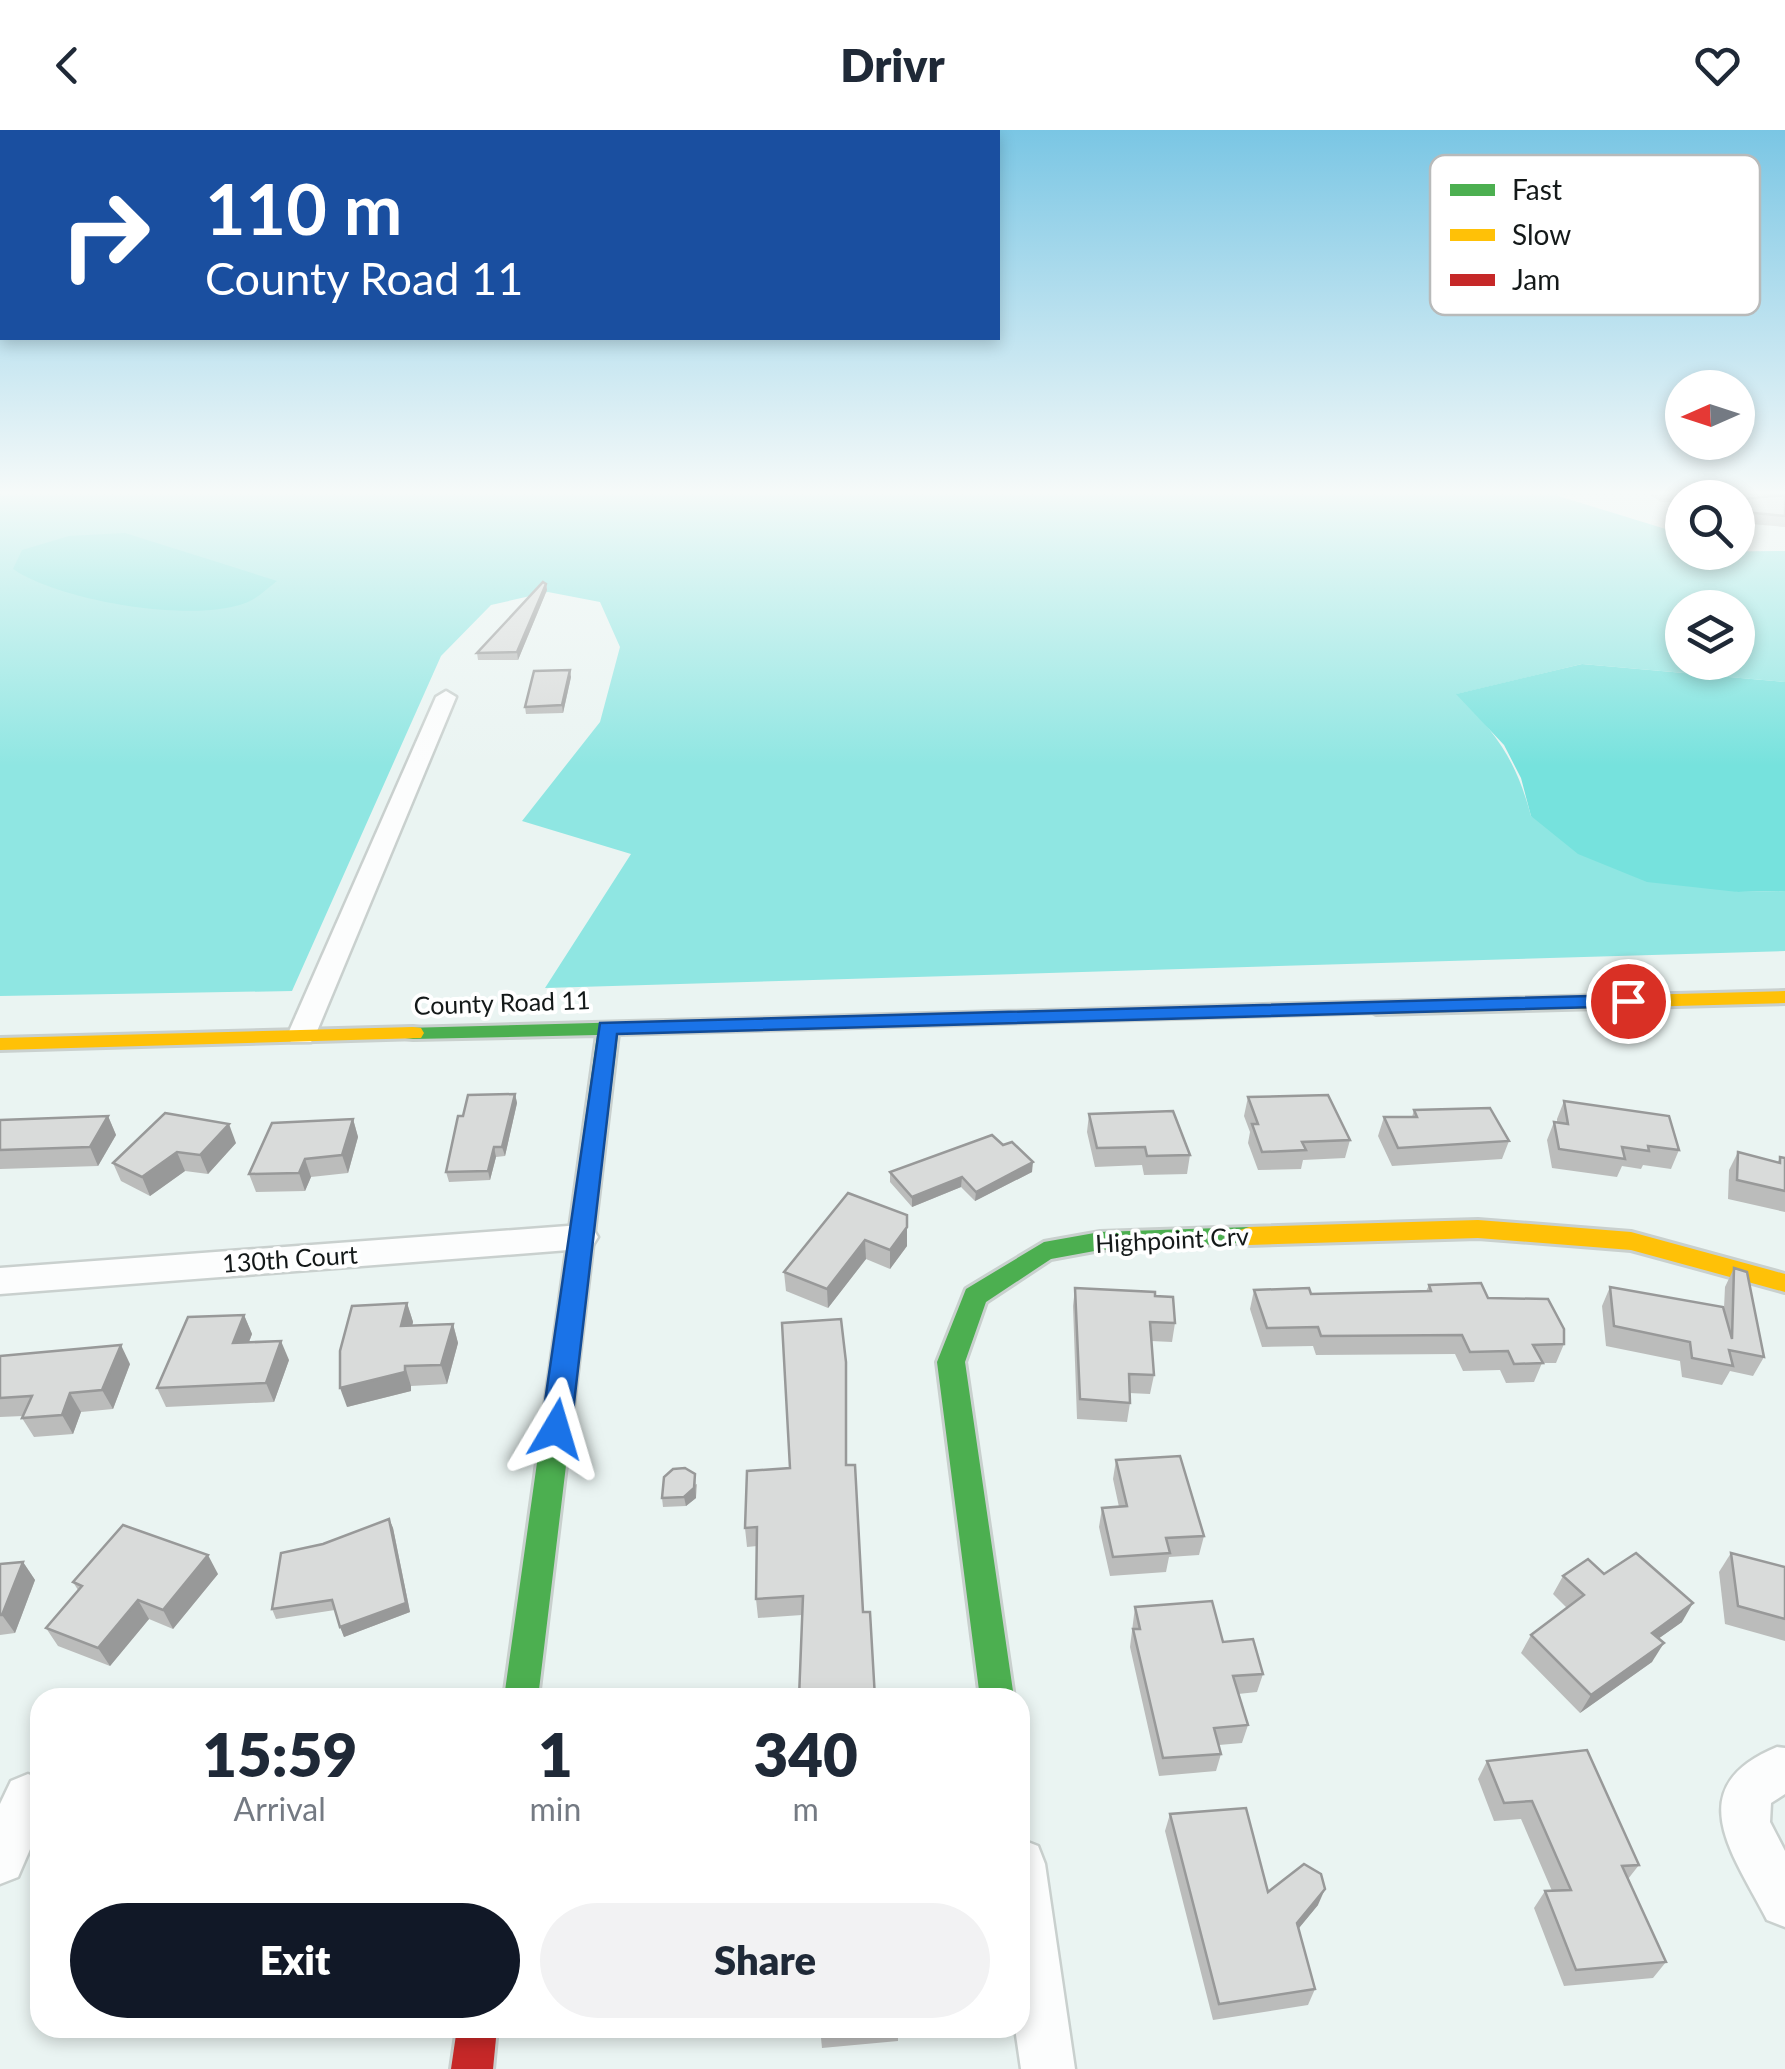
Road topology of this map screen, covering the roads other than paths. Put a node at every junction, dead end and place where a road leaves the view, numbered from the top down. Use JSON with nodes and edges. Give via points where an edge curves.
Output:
{"nodes":[{"id":1,"x":446,"y":698,"type":"dead end"},
{"id":2,"x":1785,"y":997,"type":"edge"},
{"id":3,"x":608,"y":1028,"type":"junction"},
{"id":4,"x":302,"y":1036,"type":"junction"},
{"id":5,"x":0,"y":1044,"type":"edge"},
{"id":6,"x":581,"y":1237,"type":"junction"},
{"id":7,"x":0,"y":1280,"type":"edge"},
{"id":8,"x":1785,"y":1283,"type":"edge"},
{"id":9,"x":522,"y":1688,"type":"edge"},
{"id":10,"x":996,"y":1688,"type":"edge"},
{"id":11,"x":1785,"y":1771,"type":"edge"},
{"id":12,"x":23,"y":1799,"type":"edge"},
{"id":13,"x":0,"y":1859,"type":"edge"},
{"id":14,"x":1785,"y":1902,"type":"edge"},
{"id":15,"x":1030,"y":1937,"type":"edge"},
{"id":16,"x":476,"y":2038,"type":"edge"},
{"id":17,"x":472,"y":2069,"type":"edge"},
{"id":18,"x":1048,"y":2069,"type":"edge"}],
"edges":[{"from":1,"to":4,"type":"street"},
{"from":2,"to":3,"type":"street","name":"County Road 11"},
{"from":3,"to":4,"type":"street","name":"County Road 11"},
{"from":3,"to":6,"type":"street"},
{"from":4,"to":5,"type":"street","name":"County Road 11"},
{"from":6,"to":7,"type":"street","name":"130th Court"},
{"from":6,"to":9,"type":"street"},
{"from":8,"to":10,"type":"street","name":"Highpoint Crv","via":[[1630,1241],[1478,1229],[1100,1241],[1044,1252],[975,1296],[951,1362]]},
{"from":11,"to":14,"type":"street","via":[[1748,1790],[1745,1826]]},
{"from":12,"to":13,"type":"street"},
{"from":15,"to":18,"type":"street"},
{"from":16,"to":17,"type":"street"}]}
